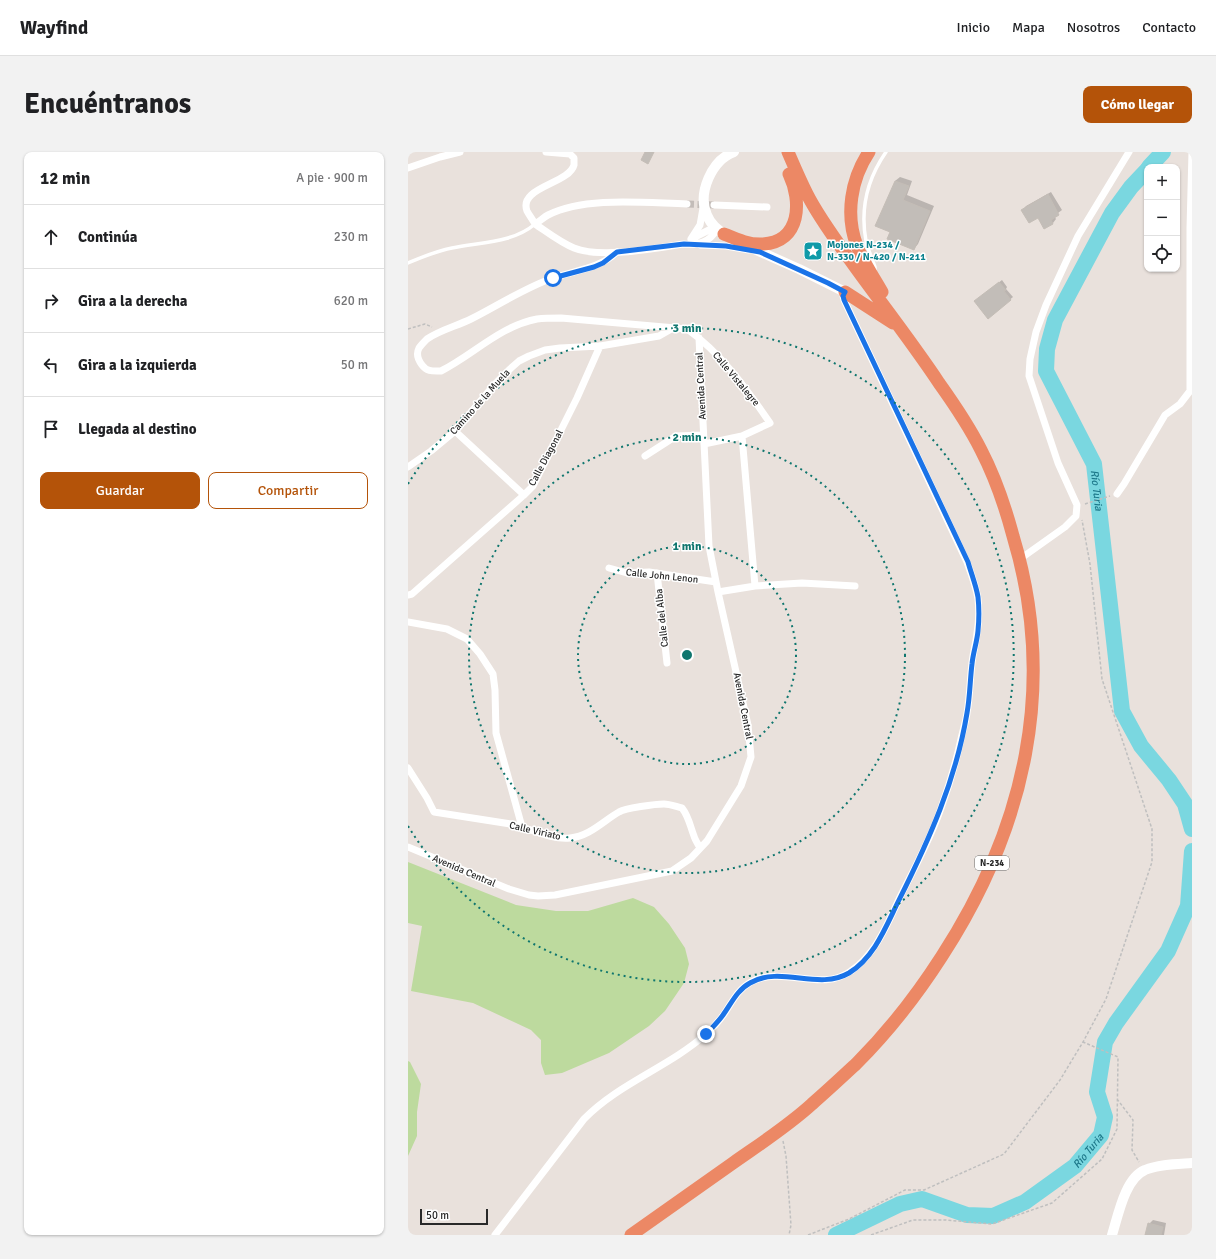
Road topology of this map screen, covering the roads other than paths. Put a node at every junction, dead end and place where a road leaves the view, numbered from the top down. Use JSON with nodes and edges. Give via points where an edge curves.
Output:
{"nodes":[{"id":1,"x":460,"y":152,"type":"edge"},
{"id":2,"x":546,"y":152,"type":"edge"},
{"id":3,"x":734,"y":152,"type":"edge"},
{"id":4,"x":780,"y":152,"type":"edge"},
{"id":5,"x":788,"y":152,"type":"edge"},
{"id":6,"x":869,"y":152,"type":"edge"},
{"id":7,"x":886,"y":152,"type":"edge"},
{"id":8,"x":1129,"y":152,"type":"edge"},
{"id":9,"x":1192,"y":152,"type":"edge"},
{"id":10,"x":408,"y":168,"type":"edge"},
{"id":11,"x":704,"y":200,"type":"junction"},
{"id":12,"x":687,"y":204,"type":"tunnel mouth"},
{"id":13,"x":714,"y":205,"type":"tunnel mouth"},
{"id":14,"x":767,"y":207,"type":"dead end"},
{"id":15,"x":536,"y":224,"type":"junction"},
{"id":16,"x":720,"y":232,"type":"junction"},
{"id":17,"x":692,"y":242,"type":"junction"},
{"id":18,"x":617,"y":252,"type":"junction"},
{"id":19,"x":760,"y":252,"type":"junction"},
{"id":20,"x":408,"y":263,"type":"edge"},
{"id":21,"x":874,"y":278,"type":"junction"},
{"id":22,"x":845,"y":292,"type":"junction"},
{"id":23,"x":884,"y":307,"type":"junction"},
{"id":24,"x":900,"y":327,"type":"junction"},
{"id":25,"x":673,"y":328,"type":"junction"},
{"id":26,"x":699,"y":338,"type":"junction"},
{"id":27,"x":600,"y":346,"type":"junction"},
{"id":28,"x":455,"y":431,"type":"junction"},
{"id":29,"x":703,"y":435,"type":"junction"},
{"id":30,"x":742,"y":436,"type":"junction"},
{"id":31,"x":704,"y":444,"type":"junction"},
{"id":32,"x":645,"y":456,"type":"dead end"},
{"id":33,"x":408,"y":466,"type":"edge"},
{"id":34,"x":1117,"y":494,"type":"dead end"},
{"id":35,"x":524,"y":495,"type":"junction"},
{"id":36,"x":1020,"y":559,"type":"junction"},
{"id":37,"x":609,"y":568,"type":"dead end"},
{"id":38,"x":657,"y":573,"type":"junction"},
{"id":39,"x":716,"y":582,"type":"junction"},
{"id":40,"x":755,"y":586,"type":"junction"},
{"id":41,"x":855,"y":586,"type":"dead end"},
{"id":42,"x":718,"y":592,"type":"junction"},
{"id":43,"x":408,"y":596,"type":"edge"},
{"id":44,"x":408,"y":622,"type":"edge"},
{"id":45,"x":667,"y":663,"type":"dead end"},
{"id":46,"x":408,"y":768,"type":"edge"},
{"id":47,"x":522,"y":827,"type":"junction"},
{"id":48,"x":408,"y":847,"type":"edge"},
{"id":49,"x":700,"y":848,"type":"junction"},
{"id":50,"x":1192,"y":1163,"type":"edge"},
{"id":51,"x":495,"y":1235,"type":"edge"},
{"id":52,"x":631,"y":1235,"type":"edge"},
{"id":53,"x":1112,"y":1235,"type":"edge"}],
"edges":[{"from":1,"to":10,"type":"street"},
{"from":2,"to":15,"type":"street","via":[[570,154],[574,158],[574,164],[570,172],[529,196],[526,203],[527,211]]},
{"from":3,"to":11,"type":"main road","via":[[723,158],[712,171],[704,192]]},
{"from":4,"to":16,"type":"highway","via":[[797,201],[797,212],[791,229],[780,239],[767,244],[746,242]]},
{"from":5,"to":23,"type":"highway","number":"N-234","via":[[808,196]]},
{"from":6,"to":21,"type":"highway","via":[[856,179],[851,215],[853,235]]},
{"from":7,"to":21,"type":"lane","via":[[874,172],[864,208],[865,232],[875,267]]},
{"from":8,"to":36,"type":"street","via":[[1078,236],[1036,332],[1029,376],[1058,463],[1077,505],[1076,516],[1065,527]]},
{"from":9,"to":34,"type":"street","via":[[1190,391],[1180,404],[1165,416]]},
{"from":11,"to":16,"type":"main road","via":[[707,216]]},
{"from":11,"to":17,"type":"street","via":[[703,216]]},
{"from":12,"to":15,"type":"street","via":[[612,202],[581,205],[548,215]]},
{"from":13,"to":14,"type":"street"},
{"from":15,"to":18,"type":"street","via":[[580,250],[591,253]]},
{"from":15,"to":20,"type":"lane","via":[[512,237],[452,248]]},
{"from":16,"to":17,"type":"street","via":[[702,243]]},
{"from":16,"to":19,"type":"main road"},
{"from":17,"to":18,"type":"street"},
{"from":17,"to":19,"type":"street"},
{"from":18,"to":25,"type":"street","name":"Calle Vistalegre","via":[[603,263],[553,278],[428,339],[419,349],[418,361],[425,369],[441,371],[510,328],[536,319],[561,318]]},
{"from":19,"to":22,"type":"main road"},
{"from":21,"to":23,"type":"highway","via":[[882,292]]},
{"from":22,"to":24,"type":"highway"},
{"from":22,"to":51,"type":"street","via":[[844,300],[968,562],[978,598],[978,631],[972,659],[967,713],[941,810],[917,865],[878,942],[859,965],[850,973],[832,979],[768,977],[744,987],[706,1034],[595,1108]]},
{"from":23,"to":24,"type":"highway","number":"N-234"},
{"from":24,"to":36,"type":"highway","number":"N-234","via":[[954,405],[981,450],[1004,505]]},
{"from":25,"to":26,"type":"street","name":"Calle Vistalegre","via":[[687,329]]},
{"from":25,"to":27,"type":"street","name":"Camino de la Muela","via":[[659,336]]},
{"from":26,"to":29,"type":"street","name":"Avenida Central"},
{"from":26,"to":30,"type":"street","name":"Calle Vistalegre","via":[[727,365],[770,423]]},
{"from":27,"to":28,"type":"street","name":"Camino de la Muela","via":[[544,350],[519,361],[494,385]]},
{"from":27,"to":35,"type":"street","name":"Calle Diagonal","via":[[533,486]]},
{"from":28,"to":33,"type":"street","name":"Camino de la Muela"},
{"from":28,"to":35,"type":"street"},
{"from":29,"to":31,"type":"street","name":"Avenida Central"},
{"from":29,"to":32,"type":"street","via":[[676,436]]},
{"from":30,"to":31,"type":"street"},
{"from":30,"to":40,"type":"street"},
{"from":31,"to":39,"type":"street","name":"Avenida Central","via":[[709,546]]},
{"from":35,"to":43,"type":"street","name":"Calle Diagonal"},
{"from":36,"to":52,"type":"highway","number":"N-234","via":[[1033,641],[1030,729],[1021,778],[1006,830],[986,877],[961,925],[923,985],[893,1025],[858,1062],[812,1105],[781,1129]]},
{"from":37,"to":38,"type":"street","name":"Calle John Lenon","via":[[627,573]]},
{"from":38,"to":39,"type":"street","name":"Calle John Lenon"},
{"from":38,"to":45,"type":"street","name":"Calle del Alba"},
{"from":39,"to":42,"type":"street","name":"Avenida Central"},
{"from":40,"to":41,"type":"street","via":[[802,583]]},
{"from":40,"to":42,"type":"street"},
{"from":42,"to":49,"type":"street","name":"Avenida Central","via":[[748,725],[751,757],[741,786]]},
{"from":44,"to":47,"type":"street","via":[[447,629],[467,639],[493,674],[496,733]]},
{"from":46,"to":47,"type":"street","name":"Calle Viriato","via":[[434,812]]},
{"from":47,"to":49,"type":"street","name":"Calle Viriato","via":[[552,837],[569,838],[584,835],[620,811],[665,804],[682,808],[687,814]]},
{"from":48,"to":49,"type":"street","name":"Avenida Central","via":[[509,890],[538,896],[672,871],[691,858]]},
{"from":50,"to":53,"type":"main road","via":[[1155,1167],[1137,1175],[1126,1193]]}]}
